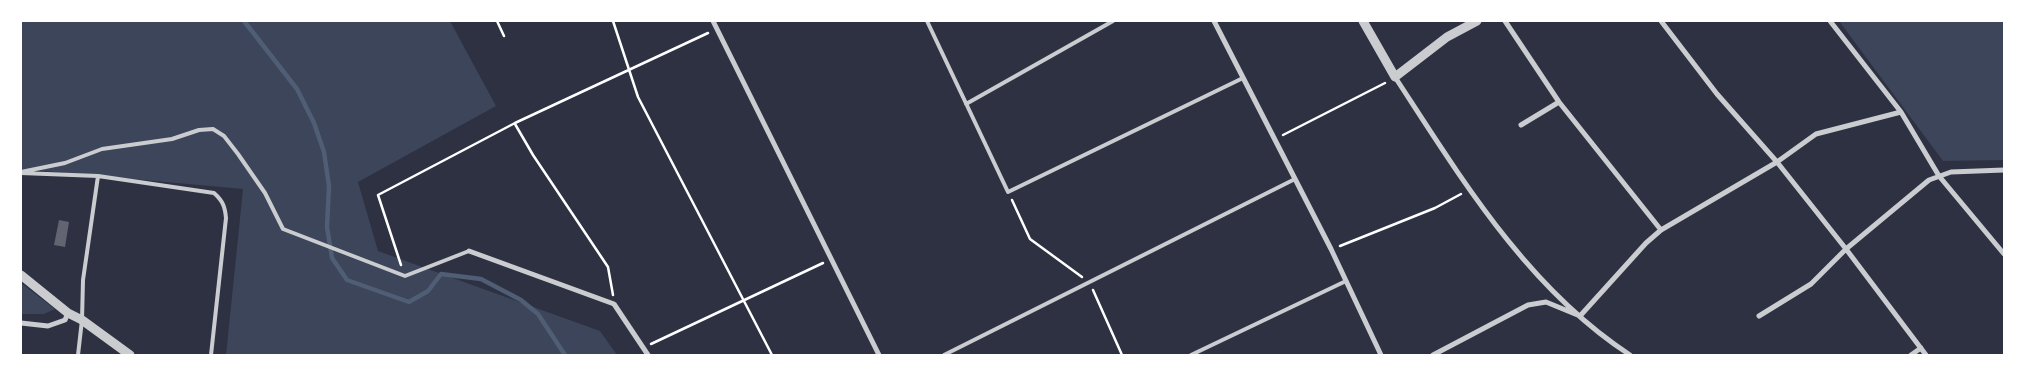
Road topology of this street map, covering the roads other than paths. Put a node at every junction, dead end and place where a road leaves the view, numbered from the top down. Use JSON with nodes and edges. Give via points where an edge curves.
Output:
{"nodes":[{"id":1,"x":713,"y":21,"type":"edge"},
{"id":2,"x":927,"y":21,"type":"edge"},
{"id":3,"x":1113,"y":21,"type":"edge"},
{"id":4,"x":1214,"y":21,"type":"edge"},
{"id":5,"x":1363,"y":21,"type":"edge"},
{"id":6,"x":1477,"y":21,"type":"edge"},
{"id":7,"x":1505,"y":21,"type":"edge"},
{"id":8,"x":1660,"y":21,"type":"edge"},
{"id":9,"x":1830,"y":21,"type":"edge"},
{"id":10,"x":1395,"y":77,"type":"junction"},
{"id":11,"x":1243,"y":78,"type":"junction"},
{"id":12,"x":1559,"y":102,"type":"junction"},
{"id":13,"x":966,"y":104,"type":"junction"},
{"id":14,"x":1901,"y":112,"type":"junction"},
{"id":15,"x":1521,"y":125,"type":"dead end"},
{"id":16,"x":1777,"y":162,"type":"junction"},
{"id":17,"x":2004,"y":170,"type":"edge"},
{"id":18,"x":21,"y":173,"type":"edge"},
{"id":19,"x":98,"y":176,"type":"junction"},
{"id":20,"x":1939,"y":176,"type":"junction"},
{"id":21,"x":1295,"y":178,"type":"junction"},
{"id":22,"x":1661,"y":230,"type":"junction"},
{"id":23,"x":1846,"y":249,"type":"junction"},
{"id":24,"x":469,"y":251,"type":"joint"},
{"id":25,"x":2004,"y":254,"type":"edge"},
{"id":26,"x":21,"y":275,"type":"edge"},
{"id":27,"x":1346,"y":281,"type":"junction"},
{"id":28,"x":68,"y":313,"type":"junction"},
{"id":29,"x":1580,"y":316,"type":"junction"},
{"id":30,"x":1759,"y":316,"type":"dead end"},
{"id":31,"x":82,"y":320,"type":"junction"},
{"id":32,"x":21,"y":323,"type":"edge"},
{"id":33,"x":1921,"y":348,"type":"junction"},
{"id":34,"x":78,"y":355,"type":"edge"},
{"id":35,"x":130,"y":355,"type":"edge"},
{"id":36,"x":210,"y":355,"type":"edge"},
{"id":37,"x":648,"y":355,"type":"edge"},
{"id":38,"x":879,"y":355,"type":"edge"},
{"id":39,"x":944,"y":355,"type":"edge"},
{"id":40,"x":1191,"y":355,"type":"edge"},
{"id":41,"x":1381,"y":355,"type":"edge"},
{"id":42,"x":1433,"y":355,"type":"edge"},
{"id":43,"x":1630,"y":355,"type":"edge"},
{"id":44,"x":1911,"y":355,"type":"edge"},
{"id":45,"x":1926,"y":355,"type":"edge"}],
"edges":[{"from":1,"to":38,"type":"street"},
{"from":2,"to":13,"type":"lane"},
{"from":3,"to":13,"type":"lane"},
{"from":4,"to":11,"type":"street"},
{"from":5,"to":10,"type":"street"},
{"from":6,"to":10,"type":"street","via":[[1447,37]]},
{"from":7,"to":12,"type":"street"},
{"from":8,"to":16,"type":"street","via":[[1717,94]]},
{"from":9,"to":14,"type":"street"},
{"from":10,"to":29,"type":"street","via":[[1469,190],[1521,257]]},
{"from":11,"to":13,"type":"lane","via":[[1008,192]]},
{"from":11,"to":21,"type":"street"},
{"from":12,"to":15,"type":"street"},
{"from":12,"to":22,"type":"street"},
{"from":14,"to":16,"type":"street","via":[[1816,134]]},
{"from":14,"to":20,"type":"street"},
{"from":16,"to":22,"type":"street"},
{"from":16,"to":23,"type":"street"},
{"from":17,"to":20,"type":"street","via":[[1958,171]]},
{"from":18,"to":19,"type":"lane"},
{"from":18,"to":24,"type":"lane","via":[[65,163],[102,149],[172,139],[198,130],[213,129],[224,136],[238,154],[265,194],[283,229],[405,276]]},
{"from":19,"to":31,"type":"lane","via":[[83,280]]},
{"from":19,"to":36,"type":"lane","via":[[214,193],[221,200],[226,218]]},
{"from":20,"to":23,"type":"street","via":[[1929,180]]},
{"from":20,"to":25,"type":"street"},
{"from":21,"to":27,"type":"street"},
{"from":21,"to":39,"type":"lane"},
{"from":22,"to":29,"type":"street"},
{"from":23,"to":30,"type":"street","via":[[1811,284]]},
{"from":23,"to":33,"type":"street"},
{"from":24,"to":37,"type":"street","via":[[614,304]]},
{"from":26,"to":28,"type":"street"},
{"from":27,"to":40,"type":"lane"},
{"from":27,"to":41,"type":"street"},
{"from":28,"to":31,"type":"street"},
{"from":28,"to":32,"type":"street","via":[[65,320],[48,326]]},
{"from":29,"to":42,"type":"street","via":[[1546,302],[1528,305]]},
{"from":29,"to":43,"type":"street"},
{"from":31,"to":34,"type":"lane"},
{"from":31,"to":35,"type":"street"},
{"from":33,"to":44,"type":"street"},
{"from":33,"to":45,"type":"street"}]}
